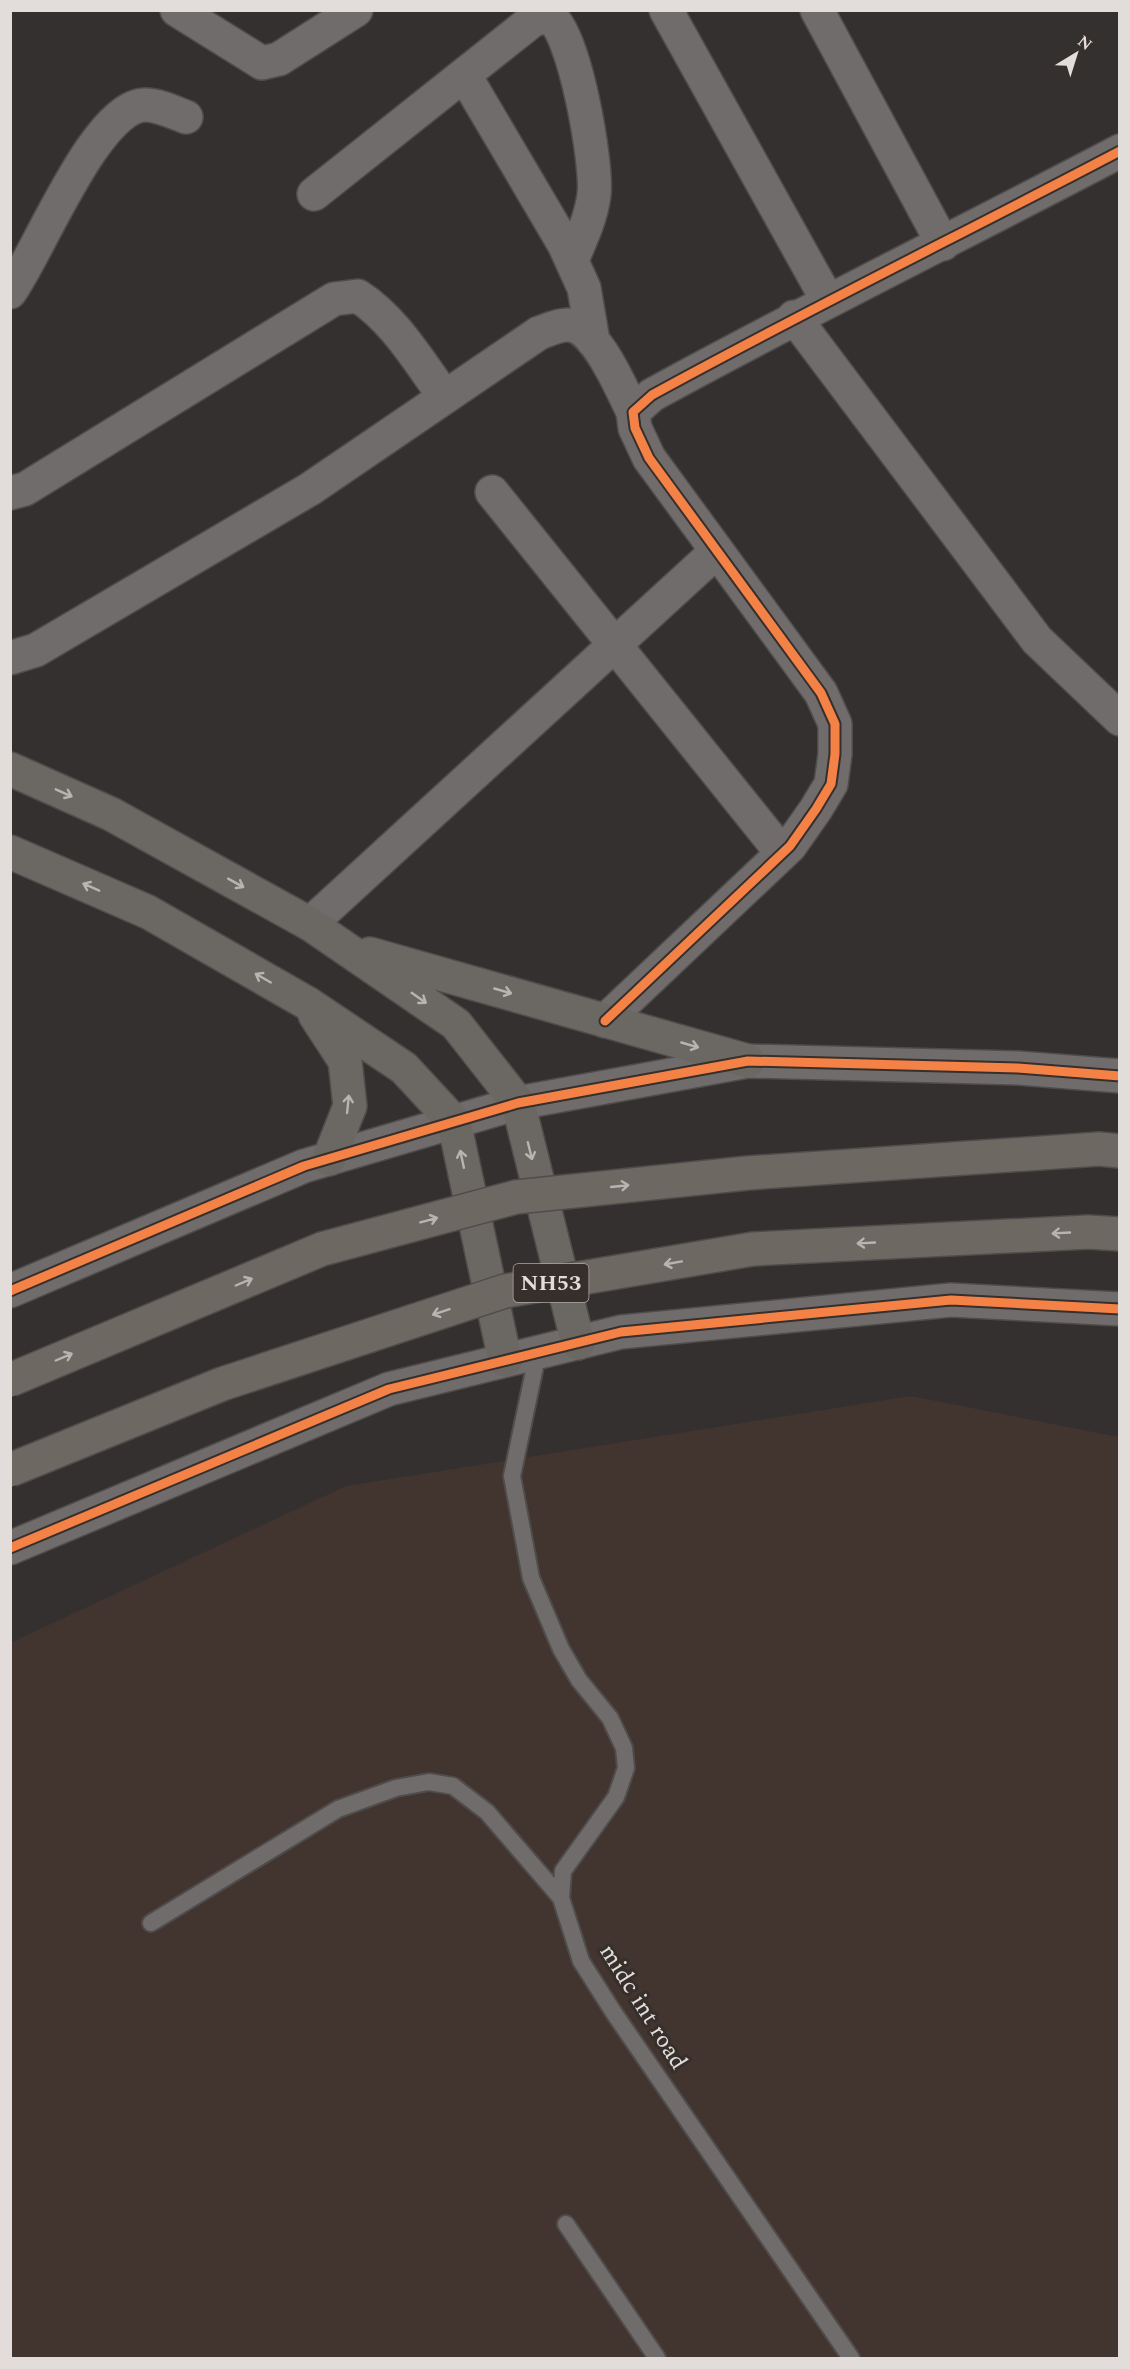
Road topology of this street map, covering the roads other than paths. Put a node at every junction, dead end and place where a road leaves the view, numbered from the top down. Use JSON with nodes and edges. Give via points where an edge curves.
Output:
{"nodes":[{"id":1,"x":177,"y":10,"type":"edge"},
{"id":2,"x":356,"y":10,"type":"edge"},
{"id":3,"x":666,"y":10,"type":"edge"},
{"id":4,"x":817,"y":10,"type":"edge"},
{"id":5,"x":465,"y":76,"type":"junction"},
{"id":6,"x":186,"y":117,"type":"dead end"},
{"id":7,"x":1119,"y":151,"type":"edge"},
{"id":8,"x":314,"y":194,"type":"dead end"},
{"id":9,"x":943,"y":244,"type":"junction"},
{"id":10,"x":572,"y":260,"type":"junction"},
{"id":11,"x":10,"y":292,"type":"edge"},
{"id":12,"x":828,"y":301,"type":"junction"},
{"id":13,"x":794,"y":317,"type":"junction"},
{"id":14,"x":593,"y":341,"type":"junction"},
{"id":15,"x":445,"y":397,"type":"junction"},
{"id":16,"x":633,"y":412,"type":"junction"},
{"id":17,"x":492,"y":492,"type":"dead end"},
{"id":18,"x":10,"y":493,"type":"edge"},
{"id":19,"x":717,"y":551,"type":"junction"},
{"id":20,"x":616,"y":643,"type":"junction"},
{"id":21,"x":10,"y":658,"type":"edge"},
{"id":22,"x":1119,"y":719,"type":"edge"},
{"id":23,"x":10,"y":769,"type":"edge"},
{"id":24,"x":10,"y":852,"type":"edge"},
{"id":25,"x":782,"y":854,"type":"junction"},
{"id":26,"x":310,"y":924,"type":"junction"},
{"id":27,"x":345,"y":947,"type":"junction"},
{"id":28,"x":307,"y":1003,"type":"junction"},
{"id":29,"x":605,"y":1021,"type":"junction"},
{"id":30,"x":748,"y":1061,"type":"junction"},
{"id":31,"x":1119,"y":1076,"type":"edge"},
{"id":32,"x":518,"y":1103,"type":"junction"},
{"id":33,"x":454,"y":1122,"type":"junction"},
{"id":34,"x":1119,"y":1151,"type":"edge"},
{"id":35,"x":329,"y":1159,"type":"junction"},
{"id":36,"x":1119,"y":1234,"type":"edge"},
{"id":37,"x":10,"y":1291,"type":"edge"},
{"id":38,"x":1119,"y":1309,"type":"edge"},
{"id":39,"x":578,"y":1343,"type":"junction"},
{"id":40,"x":538,"y":1352,"type":"junction"},
{"id":41,"x":505,"y":1360,"type":"junction"},
{"id":42,"x":10,"y":1380,"type":"edge"},
{"id":43,"x":10,"y":1470,"type":"edge"},
{"id":44,"x":10,"y":1548,"type":"edge"},
{"id":45,"x":561,"y":1898,"type":"junction"},
{"id":46,"x":151,"y":1923,"type":"dead end"},
{"id":47,"x":566,"y":2224,"type":"dead end"},
{"id":48,"x":657,"y":2358,"type":"edge"},
{"id":49,"x":850,"y":2358,"type":"edge"}],
"edges":[{"from":1,"to":2,"type":"street","via":[[262,63],[279,59]]},
{"from":3,"to":12,"type":"street"},
{"from":4,"to":9,"type":"street"},
{"from":5,"to":8,"type":"street"},
{"from":5,"to":10,"type":"street"},
{"from":5,"to":10,"type":"street","via":[[533,20],[549,16],[557,24],[569,50],[586,112],[595,179],[591,212]]},
{"from":6,"to":11,"type":"street","via":[[146,105],[128,111],[104,133],[84,159],[25,272]]},
{"from":7,"to":9,"type":"street"},
{"from":9,"to":12,"type":"street"},
{"from":10,"to":14,"type":"street","via":[[584,288]]},
{"from":12,"to":13,"type":"street"},
{"from":13,"to":16,"type":"street","via":[[652,395]]},
{"from":13,"to":22,"type":"street","via":[[1037,640]]},
{"from":14,"to":15,"type":"street","via":[[581,329],[568,324],[540,333]]},
{"from":14,"to":16,"type":"street"},
{"from":15,"to":18,"type":"street","via":[[371,304],[358,296],[334,299],[25,489]]},
{"from":15,"to":21,"type":"street","via":[[310,489],[36,650]]},
{"from":16,"to":19,"type":"street","via":[[635,428],[649,458]]},
{"from":17,"to":20,"type":"street"},
{"from":19,"to":20,"type":"street"},
{"from":19,"to":25,"type":"street","via":[[821,693],[835,724],[831,784]]},
{"from":20,"to":25,"type":"street"},
{"from":20,"to":26,"type":"street"},
{"from":23,"to":26,"type":"main road","one_way":true,"via":[[111,814]]},
{"from":28,"to":24,"type":"main road","one_way":true,"via":[[148,912]]},
{"from":25,"to":29,"type":"street"},
{"from":26,"to":27,"type":"main road"},
{"from":27,"to":29,"type":"main road","one_way":true},
{"from":27,"to":32,"type":"main road","one_way":true,"via":[[456,1024]]},
{"from":28,"to":33,"type":"main road","via":[[404,1068]]},
{"from":35,"to":28,"type":"main road","one_way":true,"via":[[350,1106],[345,1061]]},
{"from":29,"to":30,"type":"main road","one_way":true},
{"from":30,"to":31,"type":"street","via":[[1018,1068]]},
{"from":30,"to":32,"type":"street"},
{"from":32,"to":33,"type":"street"},
{"from":32,"to":39,"type":"main road","one_way":true},
{"from":33,"to":35,"type":"street"},
{"from":41,"to":33,"type":"main road","one_way":true},
{"from":42,"to":34,"type":"highway","one_way":true,"bridge":true,"via":[[322,1249],[516,1197],[748,1173],[1099,1149]]},
{"from":35,"to":37,"type":"street","via":[[304,1166]]},
{"from":36,"to":43,"type":"highway","number":"NH53","one_way":true,"bridge":true,"via":[[1088,1232],[753,1249],[505,1291],[222,1384]]},
{"from":38,"to":39,"type":"street","via":[[951,1300],[621,1332]]},
{"from":39,"to":40,"type":"street"},
{"from":40,"to":41,"type":"street"},
{"from":40,"to":45,"type":"lane","name":"midc int road","via":[[512,1476],[531,1578],[567,1660],[610,1718],[624,1748],[626,1768],[616,1797],[563,1871]]},
{"from":41,"to":44,"type":"street","via":[[389,1389]]},
{"from":45,"to":46,"type":"lane","via":[[487,1812],[453,1786],[429,1782],[396,1788],[338,1809]]},
{"from":45,"to":49,"type":"lane","name":"midc int road","via":[[581,1961]]},
{"from":47,"to":48,"type":"lane"}]}
